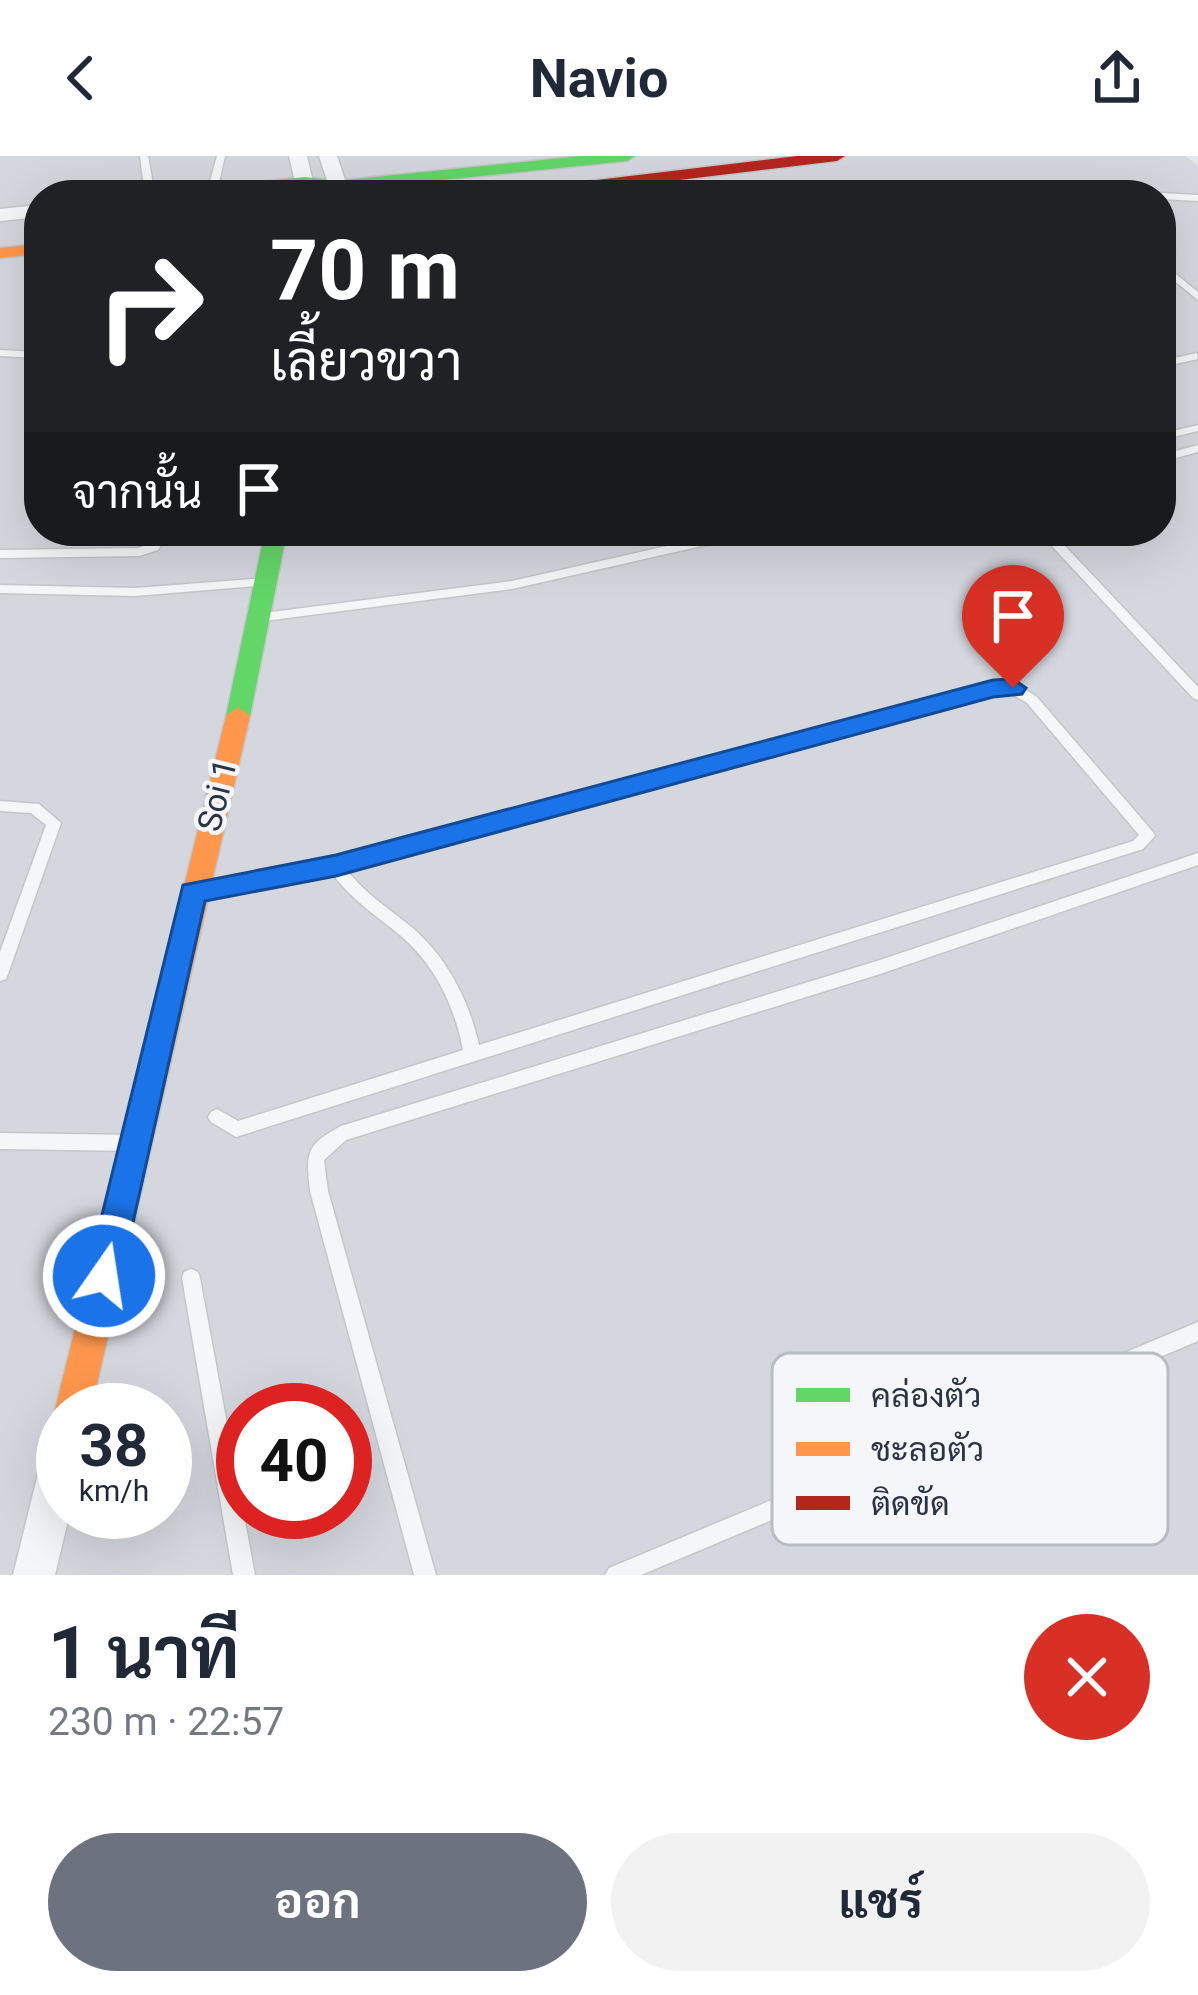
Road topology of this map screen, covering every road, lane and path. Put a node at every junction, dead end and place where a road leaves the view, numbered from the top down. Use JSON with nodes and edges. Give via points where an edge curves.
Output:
{"nodes":[{"id":1,"x":627,"y":156,"type":"edge"},
{"id":2,"x":837,"y":156,"type":"edge"},
{"id":3,"x":429,"y":180,"type":"edge"},
{"id":4,"x":636,"y":180,"type":"edge"},
{"id":5,"x":155,"y":546,"type":"edge"},
{"id":6,"x":273,"y":546,"type":"edge"},
{"id":7,"x":684,"y":546,"type":"edge"},
{"id":8,"x":1058,"y":546,"type":"edge"},
{"id":9,"x":0,"y":554,"type":"edge"},
{"id":10,"x":265,"y":582,"type":"junction"},
{"id":11,"x":0,"y":589,"type":"edge"},
{"id":12,"x":261,"y":618,"type":"junction"},
{"id":13,"x":1198,"y":695,"type":"edge"},
{"id":14,"x":0,"y":806,"type":"edge"},
{"id":15,"x":1198,"y":859,"type":"edge"},
{"id":16,"x":336,"y":866,"type":"junction"},
{"id":17,"x":193,"y":892,"type":"junction"},
{"id":18,"x":0,"y":974,"type":"edge"},
{"id":19,"x":472,"y":1052,"type":"junction"},
{"id":20,"x":217,"y":1117,"type":"dead end"},
{"id":21,"x":0,"y":1141,"type":"edge"},
{"id":22,"x":136,"y":1143,"type":"junction"},
{"id":23,"x":191,"y":1278,"type":"dead end"},
{"id":24,"x":1198,"y":1331,"type":"edge"},
{"id":25,"x":1146,"y":1353,"type":"edge"},
{"id":26,"x":79,"y":1383,"type":"edge"},
{"id":27,"x":772,"y":1510,"type":"edge"},
{"id":28,"x":43,"y":1539,"type":"edge"},
{"id":29,"x":34,"y":1575,"type":"edge"},
{"id":30,"x":244,"y":1575,"type":"edge"},
{"id":31,"x":425,"y":1575,"type":"edge"},
{"id":32,"x":616,"y":1575,"type":"edge"}],
"edges":[{"from":1,"to":3,"type":"street"},
{"from":2,"to":4,"type":"street"},
{"from":5,"to":9,"type":"lane"},
{"from":6,"to":10,"type":"street","name":"Soi 1"},
{"from":7,"to":12,"type":"lane","via":[[512,585]]},
{"from":8,"to":13,"type":"lane"},
{"from":10,"to":11,"type":"lane","via":[[135,592]]},
{"from":10,"to":12,"type":"street","name":"Soi 1"},
{"from":12,"to":17,"type":"street","name":"Soi 1"},
{"from":14,"to":18,"type":"lane","via":[[34,808],[54,823]]},
{"from":15,"to":31,"type":"lane","via":[[341,1134],[315,1157]]},
{"from":16,"to":17,"type":"lane"},
{"from":16,"to":19,"type":"lane","via":[[356,896],[418,942],[441,973]]},
{"from":16,"to":19,"type":"lane","via":[[993,688],[1013,688],[1052,722],[1148,836]]},
{"from":17,"to":22,"type":"street","name":"Soi 1"},
{"from":19,"to":20,"type":"lane","via":[[236,1129]]},
{"from":21,"to":22,"type":"lane"},
{"from":22,"to":26,"type":"street","name":"Soi 1"},
{"from":23,"to":30,"type":"lane"},
{"from":24,"to":25,"type":"lane"},
{"from":27,"to":32,"type":"lane"},
{"from":28,"to":29,"type":"street"}]}
